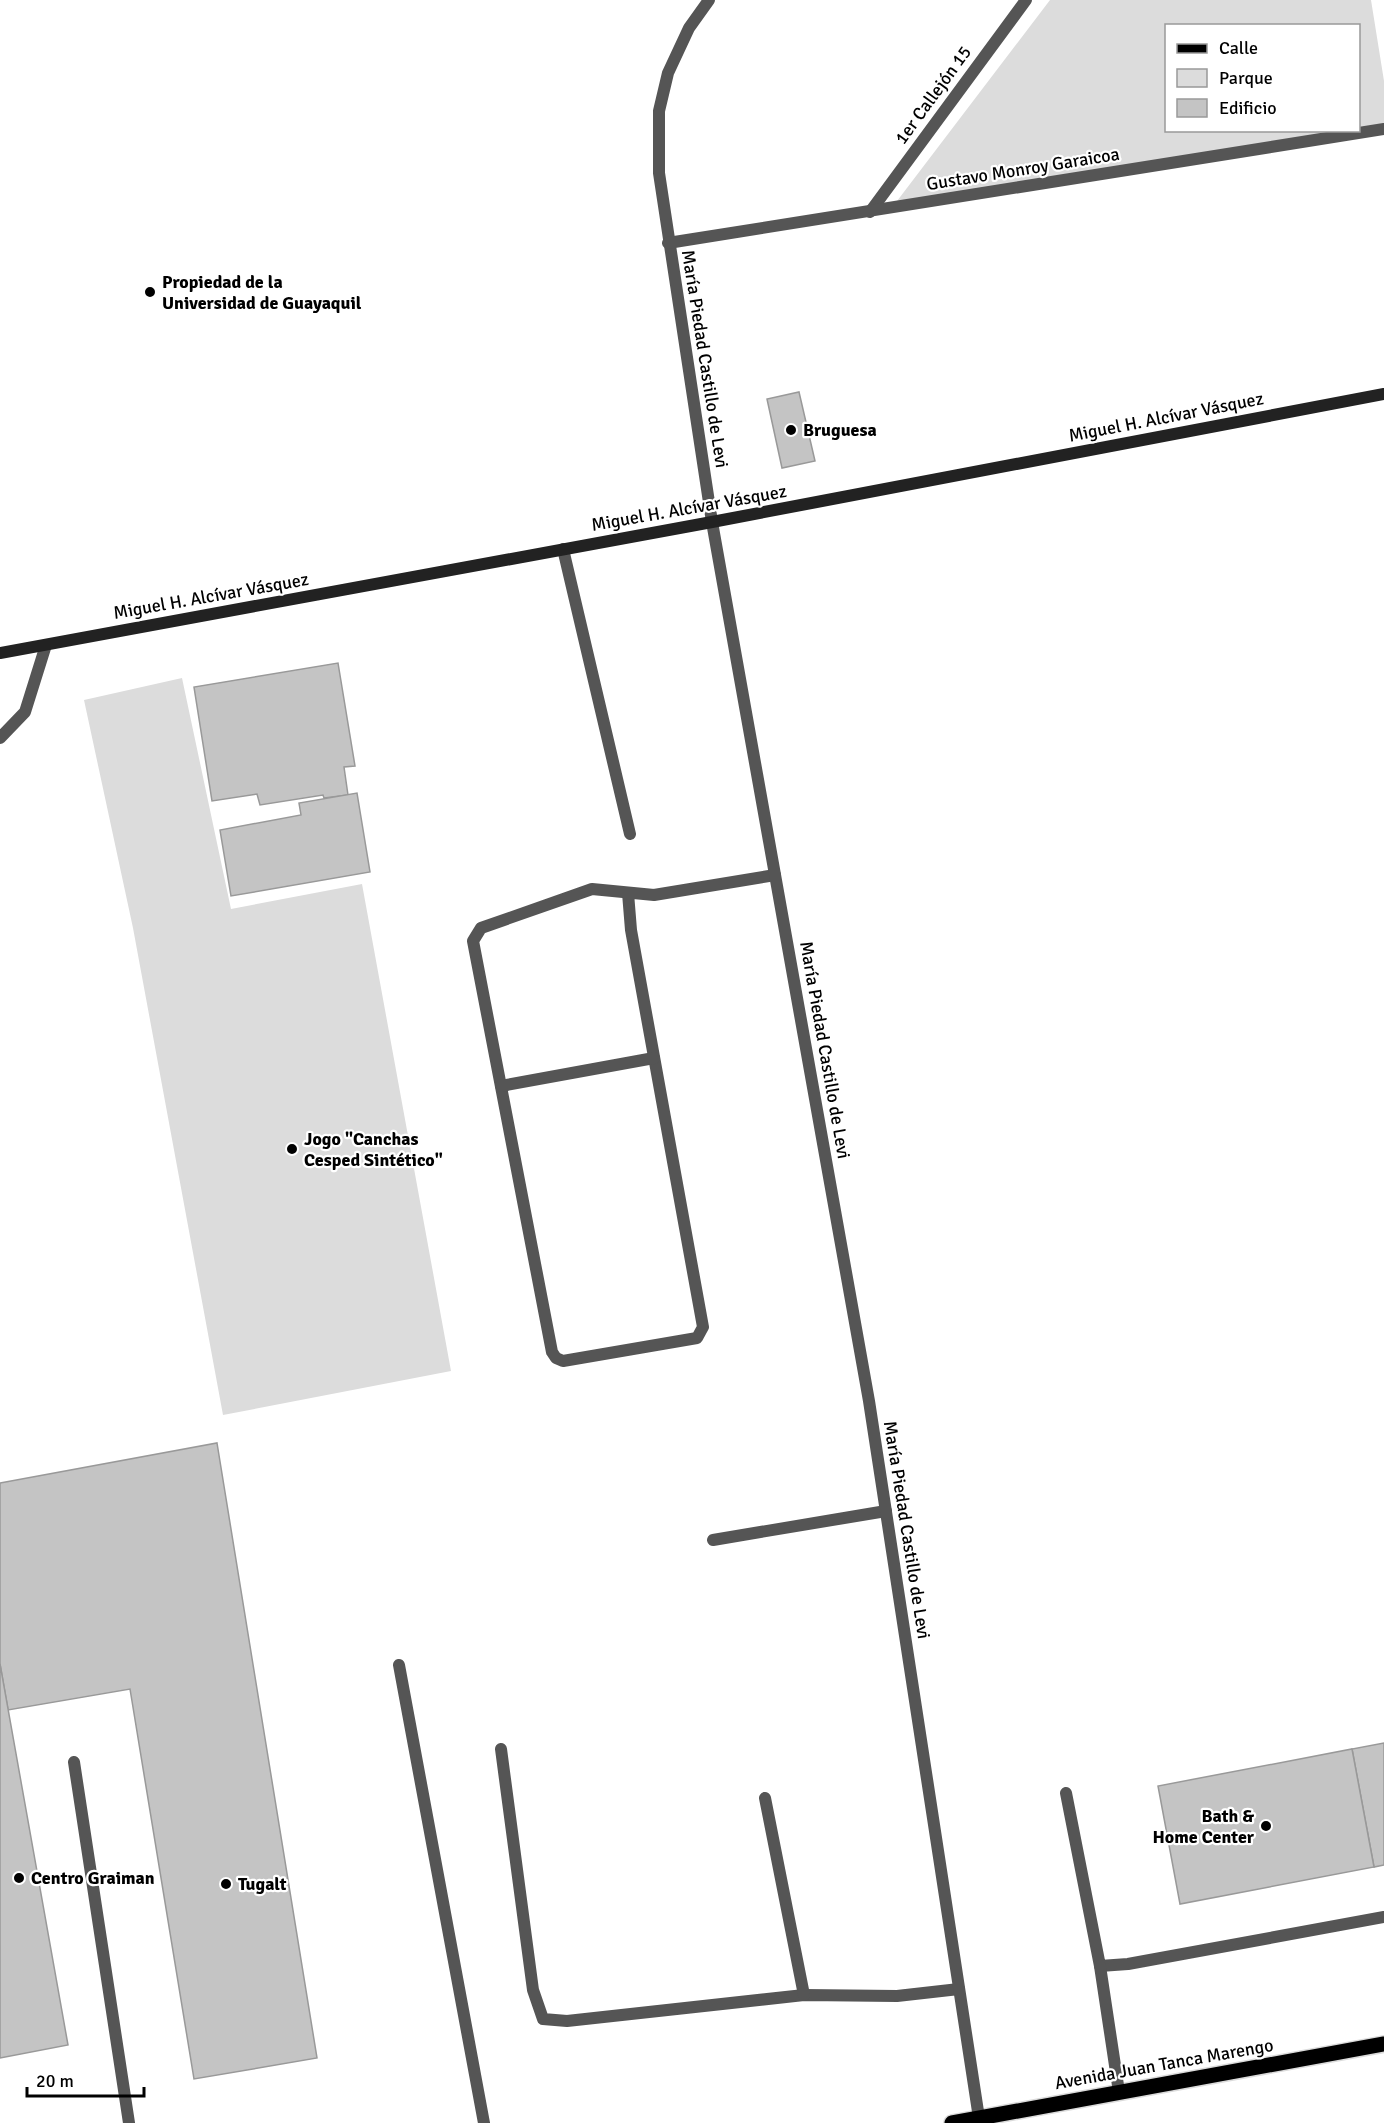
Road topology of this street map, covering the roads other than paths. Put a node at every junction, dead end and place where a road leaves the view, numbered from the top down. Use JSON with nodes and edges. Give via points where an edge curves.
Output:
{"nodes":[{"id":1,"x":709,"y":0,"type":"edge"},
{"id":2,"x":1026,"y":0,"type":"edge"},
{"id":3,"x":1384,"y":129,"type":"edge"},
{"id":4,"x":870,"y":212,"type":"junction"},
{"id":5,"x":668,"y":243,"type":"junction"},
{"id":6,"x":1384,"y":394,"type":"edge"},
{"id":7,"x":712,"y":522,"type":"junction"},
{"id":8,"x":563,"y":549,"type":"junction"},
{"id":9,"x":46,"y":645,"type":"junction"},
{"id":10,"x":0,"y":653,"type":"edge"},
{"id":11,"x":0,"y":738,"type":"edge"},
{"id":12,"x":630,"y":834,"type":"dead end"},
{"id":13,"x":775,"y":875,"type":"junction"},
{"id":14,"x":628,"y":893,"type":"junction"},
{"id":15,"x":654,"y":1058,"type":"junction"},
{"id":16,"x":501,"y":1086,"type":"junction"},
{"id":17,"x":886,"y":1511,"type":"junction"},
{"id":18,"x":713,"y":1540,"type":"dead end"},
{"id":19,"x":399,"y":1665,"type":"dead end"},
{"id":20,"x":501,"y":1749,"type":"dead end"},
{"id":21,"x":74,"y":1762,"type":"dead end"},
{"id":22,"x":1066,"y":1793,"type":"dead end"},
{"id":23,"x":765,"y":1798,"type":"dead end"},
{"id":24,"x":1384,"y":1917,"type":"edge"},
{"id":25,"x":1100,"y":1966,"type":"junction"},
{"id":26,"x":959,"y":1989,"type":"junction"},
{"id":27,"x":804,"y":1995,"type":"junction"},
{"id":28,"x":1384,"y":2044,"type":"edge"},
{"id":29,"x":1119,"y":2092,"type":"junction"},
{"id":30,"x":979,"y":2118,"type":"junction"},
{"id":31,"x":129,"y":2123,"type":"edge"},
{"id":32,"x":484,"y":2123,"type":"edge"},
{"id":33,"x":952,"y":2123,"type":"edge"}],
"edges":[{"from":1,"to":5,"type":"street","name":"María Piedad Castillo de Levi","via":[[674,59],[659,111],[659,173]]},
{"from":2,"to":4,"type":"street","name":"1er Callejón 15"},
{"from":3,"to":4,"type":"street","name":"Gustavo Monroy Garaicoa"},
{"from":4,"to":5,"type":"street","name":"Gustavo Monroy Garaicoa"},
{"from":5,"to":7,"type":"street","name":"María Piedad Castillo de Levi"},
{"from":6,"to":7,"type":"street","name":"Miguel H. Alcívar Vásquez"},
{"from":7,"to":8,"type":"street","name":"Miguel H. Alcívar Vásquez"},
{"from":7,"to":13,"type":"street","name":"María Piedad Castillo de Levi"},
{"from":8,"to":9,"type":"street","name":"Miguel H. Alcívar Vásquez"},
{"from":8,"to":12,"type":"street"},
{"from":9,"to":10,"type":"street","name":"Miguel H. Alcívar Vásquez"},
{"from":9,"to":11,"type":"street","via":[[25,712]]},
{"from":13,"to":14,"type":"street","via":[[654,896]]},
{"from":13,"to":17,"type":"street","name":"María Piedad Castillo de Levi"},
{"from":14,"to":15,"type":"street"},
{"from":14,"to":16,"type":"street","via":[[592,889],[481,928],[473,941],[473,955]]},
{"from":15,"to":16,"type":"street"},
{"from":15,"to":16,"type":"street","via":[[701,1313],[703,1328],[697,1338],[563,1361],[555,1358]]},
{"from":17,"to":18,"type":"street"},
{"from":17,"to":26,"type":"street","name":"María Piedad Castillo de Levi"},
{"from":19,"to":32,"type":"street"},
{"from":20,"to":27,"type":"street","via":[[533,1990],[543,2019],[567,2021]]},
{"from":21,"to":31,"type":"street"},
{"from":22,"to":25,"type":"street"},
{"from":23,"to":27,"type":"street"},
{"from":24,"to":25,"type":"street"},
{"from":25,"to":29,"type":"street"},
{"from":26,"to":27,"type":"street","via":[[897,1996]]},
{"from":26,"to":30,"type":"street","name":"María Piedad Castillo de Levi"},
{"from":28,"to":29,"type":"main road","name":"Avenida Juan Tanca Marengo"},
{"from":29,"to":30,"type":"main road","name":"Avenida Juan Tanca Marengo"},
{"from":30,"to":33,"type":"main road","name":"Avenida Juan Tanca Marengo"}]}
